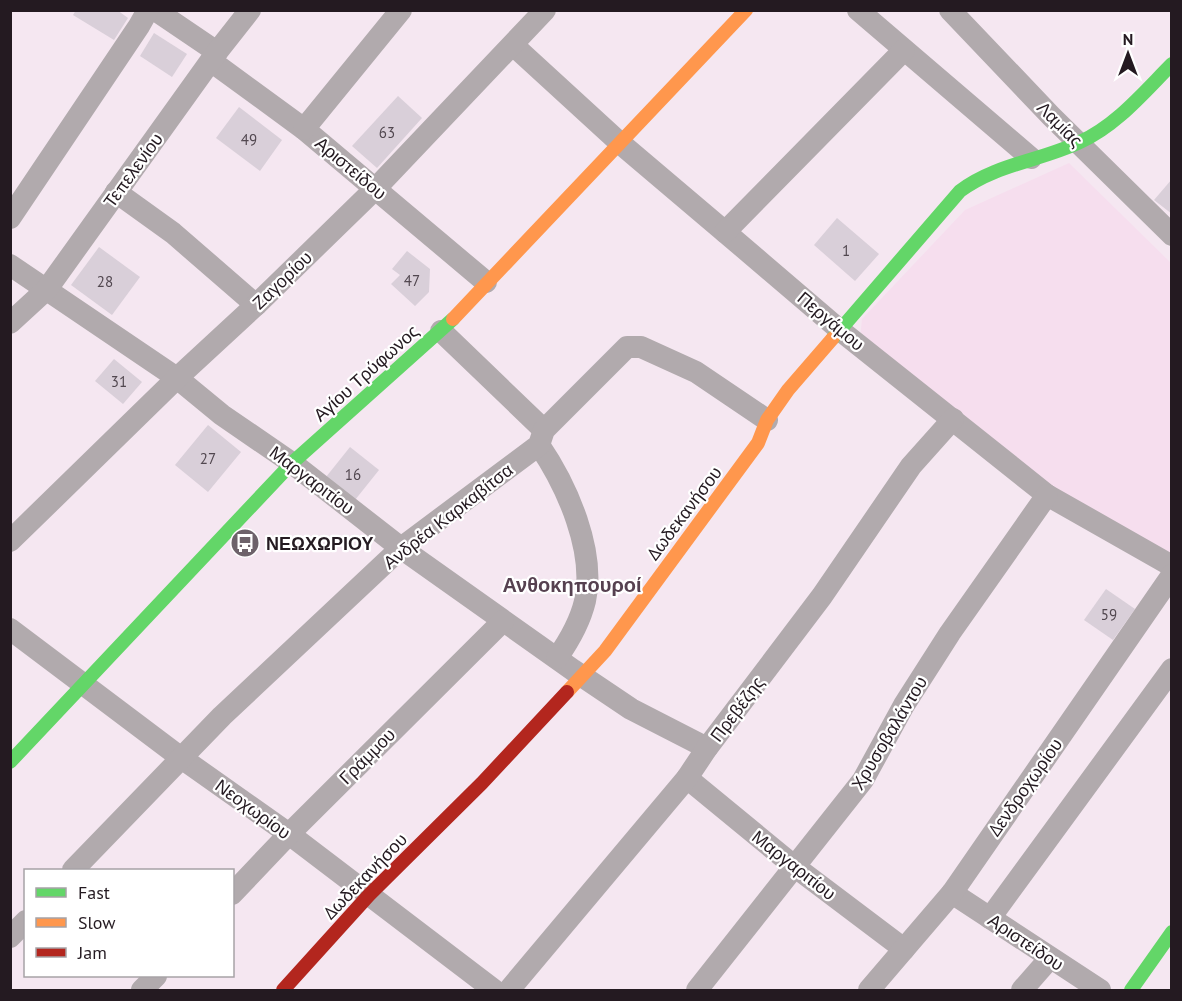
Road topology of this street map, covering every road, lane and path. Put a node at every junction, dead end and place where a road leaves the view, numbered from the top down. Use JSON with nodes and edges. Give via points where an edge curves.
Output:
{"nodes":[{"id":1,"x":148,"y":10,"type":"edge"},
{"id":2,"x":155,"y":10,"type":"edge"},
{"id":3,"x":250,"y":10,"type":"edge"},
{"id":4,"x":401,"y":10,"type":"edge"},
{"id":5,"x":545,"y":10,"type":"edge"},
{"id":6,"x":746,"y":10,"type":"edge"},
{"id":7,"x":950,"y":10,"type":"edge"},
{"id":8,"x":860,"y":11,"type":"edge"},
{"id":9,"x":513,"y":45,"type":"junction"},
{"id":10,"x":904,"y":50,"type":"junction"},
{"id":11,"x":214,"y":56,"type":"junction"},
{"id":12,"x":1172,"y":63,"type":"edge"},
{"id":13,"x":304,"y":129,"type":"junction"},
{"id":14,"x":620,"y":143,"type":"junction"},
{"id":15,"x":1079,"y":143,"type":"junction"},
{"id":16,"x":1031,"y":158,"type":"junction"},
{"id":17,"x":376,"y":188,"type":"junction"},
{"id":18,"x":117,"y":192,"type":"junction"},
{"id":19,"x":10,"y":219,"type":"edge"},
{"id":20,"x":725,"y":232,"type":"junction"},
{"id":21,"x":1172,"y":235,"type":"edge"},
{"id":22,"x":10,"y":265,"type":"edge"},
{"id":23,"x":486,"y":282,"type":"junction"},
{"id":24,"x":48,"y":289,"type":"junction"},
{"id":25,"x":256,"y":305,"type":"junction"},
{"id":26,"x":10,"y":323,"type":"edge"},
{"id":27,"x":441,"y":331,"type":"junction"},
{"id":28,"x":841,"y":331,"type":"junction"},
{"id":29,"x":177,"y":378,"type":"junction"},
{"id":30,"x":953,"y":419,"type":"junction"},
{"id":31,"x":767,"y":420,"type":"junction"},
{"id":32,"x":542,"y":438,"type":"junction"},
{"id":33,"x":292,"y":463,"type":"junction"},
{"id":34,"x":1047,"y":495,"type":"junction"},
{"id":35,"x":10,"y":541,"type":"edge"},
{"id":36,"x":401,"y":548,"type":"junction"},
{"id":37,"x":1172,"y":566,"type":"edge"},
{"id":38,"x":1172,"y":574,"type":"edge"},
{"id":39,"x":502,"y":621,"type":"junction"},
{"id":40,"x":10,"y":629,"type":"edge"},
{"id":41,"x":557,"y":658,"type":"junction"},
{"id":42,"x":1172,"y":669,"type":"edge"},
{"id":43,"x":580,"y":675,"type":"junction"},
{"id":44,"x":83,"y":684,"type":"junction"},
{"id":45,"x":707,"y":748,"type":"junction"},
{"id":46,"x":180,"y":757,"type":"junction"},
{"id":47,"x":10,"y":762,"type":"edge"},
{"id":48,"x":687,"y":778,"type":"junction"},
{"id":49,"x":289,"y":834,"type":"junction"},
{"id":50,"x":794,"y":866,"type":"junction"},
{"id":51,"x":74,"y":869,"type":"edge"},
{"id":52,"x":234,"y":892,"type":"edge"},
{"id":53,"x":952,"y":893,"type":"junction"},
{"id":54,"x":369,"y":895,"type":"junction"},
{"id":55,"x":990,"y":918,"type":"junction"},
{"id":56,"x":24,"y":923,"type":"edge"},
{"id":57,"x":1172,"y":932,"type":"edge"},
{"id":58,"x":10,"y":936,"type":"edge"},
{"id":59,"x":904,"y":949,"type":"junction"},
{"id":60,"x":1050,"y":958,"type":"junction"},
{"id":61,"x":154,"y":977,"type":"edge"},
{"id":62,"x":142,"y":990,"type":"edge"},
{"id":63,"x":283,"y":990,"type":"edge"},
{"id":64,"x":494,"y":990,"type":"edge"},
{"id":65,"x":509,"y":990,"type":"edge"},
{"id":66,"x":697,"y":990,"type":"edge"},
{"id":67,"x":869,"y":990,"type":"edge"},
{"id":68,"x":1022,"y":990,"type":"edge"},
{"id":69,"x":1100,"y":990,"type":"edge"},
{"id":70,"x":1131,"y":990,"type":"edge"}],
"edges":[{"from":1,"to":19,"type":"street"},
{"from":2,"to":11,"type":"street","name":"Αριστείδου"},
{"from":3,"to":11,"type":"street","name":"Τεπελενίου"},
{"from":4,"to":13,"type":"street"},
{"from":5,"to":9,"type":"street","name":"Ζαγορίου"},
{"from":6,"to":14,"type":"street","name":"Αγίου Τρύφωνος"},
{"from":7,"to":15,"type":"street","name":"Λαμίας"},
{"from":8,"to":10,"type":"street"},
{"from":9,"to":14,"type":"street","name":"Περγάμου"},
{"from":9,"to":17,"type":"street","name":"Ζαγορίου"},
{"from":10,"to":16,"type":"street"},
{"from":10,"to":20,"type":"street"},
{"from":11,"to":13,"type":"street","name":"Αριστείδου"},
{"from":11,"to":18,"type":"street","name":"Τεπελενίου"},
{"from":12,"to":15,"type":"street","name":"Δωδεκανήσου","via":[[1110,123]]},
{"from":13,"to":17,"type":"street","name":"Αριστείδου"},
{"from":14,"to":20,"type":"street","name":"Περγάμου"},
{"from":14,"to":23,"type":"street","name":"Αγίου Τρύφωνος"},
{"from":15,"to":16,"type":"street","name":"Δωδεκανήσου"},
{"from":15,"to":21,"type":"street","name":"Λαμίας"},
{"from":16,"to":28,"type":"street","name":"Δωδεκανήσου","via":[[975,180],[960,191]]},
{"from":17,"to":23,"type":"street","name":"Αριστείδου"},
{"from":17,"to":25,"type":"street","name":"Ζαγορίου"},
{"from":18,"to":24,"type":"street","name":"Τεπελενίου"},
{"from":18,"to":25,"type":"street","via":[[173,233]]},
{"from":20,"to":28,"type":"street","name":"Περγάμου"},
{"from":22,"to":24,"type":"street","name":"Μαργαριτίου"},
{"from":23,"to":27,"type":"street","name":"Αγίου Τρύφωνος"},
{"from":24,"to":26,"type":"street","name":"Τεπελενίου"},
{"from":24,"to":29,"type":"street","name":"Μαργαριτίου"},
{"from":25,"to":29,"type":"street","name":"Ζαγορίου"},
{"from":27,"to":32,"type":"street"},
{"from":27,"to":33,"type":"street","name":"Αγίου Τρύφωνος"},
{"from":28,"to":30,"type":"street","name":"Περγάμου"},
{"from":28,"to":31,"type":"street","name":"Δωδεκανήσου","via":[[788,390]]},
{"from":29,"to":33,"type":"street","name":"Μαργαριτίου","via":[[222,415]]},
{"from":29,"to":35,"type":"street","name":"Ζαγορίου"},
{"from":30,"to":34,"type":"street","name":"Περγάμου"},
{"from":30,"to":45,"type":"street","name":"Πρεβέζης","via":[[911,466],[822,596]]},
{"from":31,"to":32,"type":"street","name":"Ανδρέα Καρκαβίτσα","via":[[696,372],[633,346],[627,347]]},
{"from":31,"to":43,"type":"street","name":"Δωδεκανήσου","via":[[751,453],[604,651]]},
{"from":32,"to":36,"type":"street","name":"Ανδρέα Καρκαβίτσα"},
{"from":32,"to":41,"type":"street","via":[[573,511],[587,572],[581,612],[570,640]]},
{"from":33,"to":36,"type":"street","name":"Μαργαριτίου"},
{"from":33,"to":44,"type":"street","name":"Αγίου Τρύφωνος"},
{"from":34,"to":37,"type":"street","name":"Περγάμου"},
{"from":34,"to":50,"type":"street","name":"Χρυσοβαλάντου","via":[[904,705],[863,780]]},
{"from":36,"to":39,"type":"street","name":"Μαργαριτίου"},
{"from":36,"to":46,"type":"street","name":"Ανδρέα Καρκαβίτσα"},
{"from":38,"to":53,"type":"street","name":"Δενδροχωρίου"},
{"from":39,"to":41,"type":"street","name":"Μαργαριτίου"},
{"from":39,"to":49,"type":"street","name":"Γράμμου"},
{"from":40,"to":44,"type":"street","name":"Νεοχωρίου"},
{"from":41,"to":43,"type":"street","name":"Μαργαριτίου"},
{"from":42,"to":55,"type":"street"},
{"from":43,"to":45,"type":"street","name":"Μαργαριτίου","via":[[631,709]]},
{"from":43,"to":54,"type":"street","name":"Δωδεκανήσου","via":[[482,783]]},
{"from":44,"to":46,"type":"street","name":"Νεοχωρίου"},
{"from":44,"to":47,"type":"street","name":"Αγίου Τρύφωνος"},
{"from":45,"to":48,"type":"street","name":"Πρεβέζης"},
{"from":46,"to":49,"type":"street","name":"Νεοχωρίου"},
{"from":46,"to":51,"type":"street","name":"Ανδρέα Καρκαβίτσα"},
{"from":48,"to":50,"type":"street","name":"Μαργαριτίου"},
{"from":48,"to":65,"type":"street","name":"Πρεβέζης"},
{"from":49,"to":52,"type":"street","name":"Γράμμου"},
{"from":49,"to":54,"type":"street","name":"Νεοχωρίου"},
{"from":50,"to":59,"type":"street","name":"Μαργαριτίου"},
{"from":50,"to":66,"type":"street","name":"Χρυσοβαλάντου"},
{"from":53,"to":55,"type":"street","name":"Αριστείδου"},
{"from":53,"to":59,"type":"street","name":"Δενδροχωρίου"},
{"from":54,"to":63,"type":"street","name":"Δωδεκανήσου"},
{"from":54,"to":64,"type":"street","name":"Νεοχωρίου"},
{"from":55,"to":60,"type":"street","name":"Αριστείδου"},
{"from":56,"to":58,"type":"street"},
{"from":57,"to":70,"type":"street"},
{"from":59,"to":67,"type":"street","name":"Δενδροχωρίου"},
{"from":60,"to":68,"type":"street"},
{"from":60,"to":69,"type":"street","name":"Αριστείδου"},
{"from":61,"to":62,"type":"street"}]}
